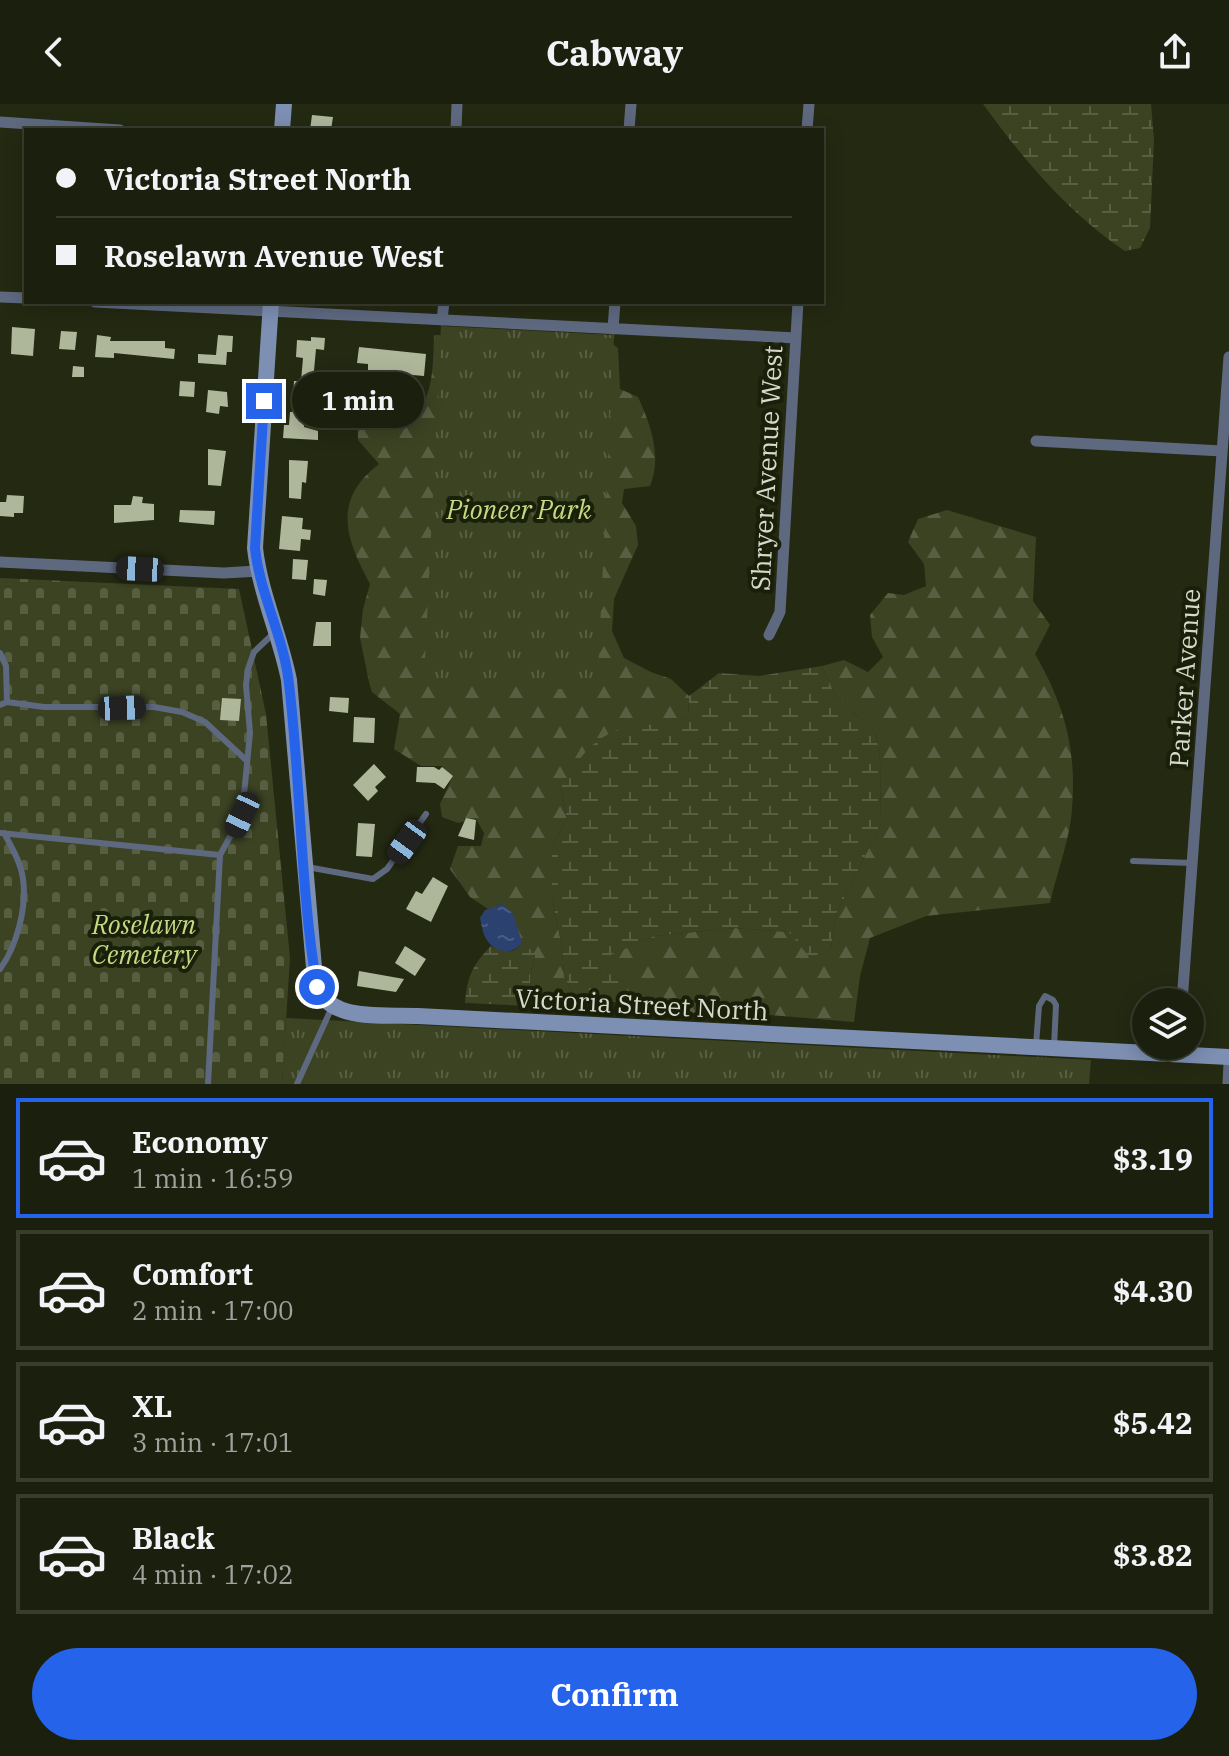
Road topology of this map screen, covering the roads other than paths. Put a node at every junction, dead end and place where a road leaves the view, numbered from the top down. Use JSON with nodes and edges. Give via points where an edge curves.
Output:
{"nodes":[{"id":1,"x":284,"y":104,"type":"edge"},
{"id":2,"x":457,"y":104,"type":"edge"},
{"id":3,"x":631,"y":104,"type":"edge"},
{"id":4,"x":809,"y":104,"type":"edge"},
{"id":5,"x":0,"y":122,"type":"edge"},
{"id":6,"x":90,"y":128,"type":"edge"},
{"id":7,"x":282,"y":128,"type":"edge"},
{"id":8,"x":456,"y":128,"type":"edge"},
{"id":9,"x":629,"y":128,"type":"edge"},
{"id":10,"x":807,"y":128,"type":"edge"},
{"id":11,"x":0,"y":297,"type":"edge"},
{"id":12,"x":24,"y":298,"type":"edge"},
{"id":13,"x":182,"y":304,"type":"edge"},
{"id":14,"x":444,"y":304,"type":"edge"},
{"id":15,"x":615,"y":304,"type":"edge"},
{"id":16,"x":798,"y":304,"type":"edge"},
{"id":17,"x":270,"y":306,"type":"edge"},
{"id":18,"x":442,"y":320,"type":"junction"},
{"id":19,"x":613,"y":329,"type":"junction"},
{"id":20,"x":796,"y":338,"type":"junction"},
{"id":21,"x":1229,"y":357,"type":"edge"},
{"id":22,"x":1036,"y":441,"type":"dead end"},
{"id":23,"x":1222,"y":451,"type":"junction"},
{"id":24,"x":0,"y":562,"type":"edge"},
{"id":25,"x":258,"y":571,"type":"junction"},
{"id":26,"x":277,"y":630,"type":"junction"},
{"id":27,"x":769,"y":635,"type":"dead end"},
{"id":28,"x":0,"y":653,"type":"edge"},
{"id":29,"x":4,"y":703,"type":"edge"},
{"id":30,"x":246,"y":760,"type":"junction"},
{"id":31,"x":426,"y":814,"type":"dead end"},
{"id":32,"x":1,"y":832,"type":"edge"},
{"id":33,"x":220,"y":855,"type":"junction"},
{"id":34,"x":1133,"y":861,"type":"dead end"},
{"id":35,"x":1192,"y":863,"type":"junction"},
{"id":36,"x":304,"y":867,"type":"junction"},
{"id":37,"x":0,"y":969,"type":"edge"},
{"id":38,"x":1183,"y":988,"type":"edge"},
{"id":39,"x":332,"y":1007,"type":"junction"},
{"id":40,"x":1036,"y":1047,"type":"junction"},
{"id":41,"x":1054,"y":1047,"type":"junction"},
{"id":42,"x":1132,"y":1049,"type":"edge"},
{"id":43,"x":1204,"y":1055,"type":"edge"},
{"id":44,"x":1229,"y":1060,"type":"edge"},
{"id":45,"x":208,"y":1084,"type":"edge"},
{"id":46,"x":297,"y":1084,"type":"edge"},
{"id":47,"x":1228,"y":1084,"type":"edge"}],
"edges":[{"from":1,"to":7,"type":"street"},
{"from":2,"to":8,"type":"street"},
{"from":3,"to":9,"type":"street"},
{"from":4,"to":10,"type":"street"},
{"from":5,"to":6,"type":"street"},
{"from":11,"to":12,"type":"street"},
{"from":13,"to":17,"type":"street"},
{"from":14,"to":18,"type":"street"},
{"from":15,"to":19,"type":"street"},
{"from":16,"to":20,"type":"street","name":"Shryer Avenue West"},
{"from":17,"to":18,"type":"street"},
{"from":17,"to":25,"type":"street","via":[[256,522]]},
{"from":18,"to":19,"type":"street"},
{"from":19,"to":20,"type":"street"},
{"from":20,"to":27,"type":"street","name":"Shryer Avenue West","via":[[780,612]]},
{"from":21,"to":23,"type":"street","name":"Parker Avenue"},
{"from":22,"to":23,"type":"street"},
{"from":23,"to":35,"type":"street","name":"Parker Avenue"},
{"from":24,"to":25,"type":"street"},
{"from":25,"to":26,"type":"street"},
{"from":26,"to":30,"type":"lane","via":[[254,652],[248,669]]},
{"from":26,"to":36,"type":"street","via":[[289,680]]},
{"from":28,"to":29,"type":"lane","via":[[6,666]]},
{"from":29,"to":30,"type":"lane","via":[[182,712],[205,722]]},
{"from":30,"to":33,"type":"lane","via":[[242,815]]},
{"from":31,"to":36,"type":"lane","via":[[387,869],[373,879]]},
{"from":32,"to":33,"type":"lane"},
{"from":32,"to":37,"type":"lane","via":[[18,860],[23,906]]},
{"from":33,"to":45,"type":"lane"},
{"from":34,"to":35,"type":"lane"},
{"from":35,"to":38,"type":"street","name":"Parker Avenue"},
{"from":36,"to":39,"type":"street","via":[[317,987]]},
{"from":39,"to":40,"type":"street","name":"Victoria Street North","via":[[418,1016]]},
{"from":39,"to":46,"type":"lane"},
{"from":40,"to":41,"type":"street","name":"Victoria Street North"},
{"from":40,"to":41,"type":"lane","via":[[1039,1006],[1045,996],[1056,1005]]},
{"from":41,"to":42,"type":"street","name":"Victoria Street North"},
{"from":43,"to":44,"type":"street","name":"Victoria Street North"},
{"from":44,"to":47,"type":"street"}]}
